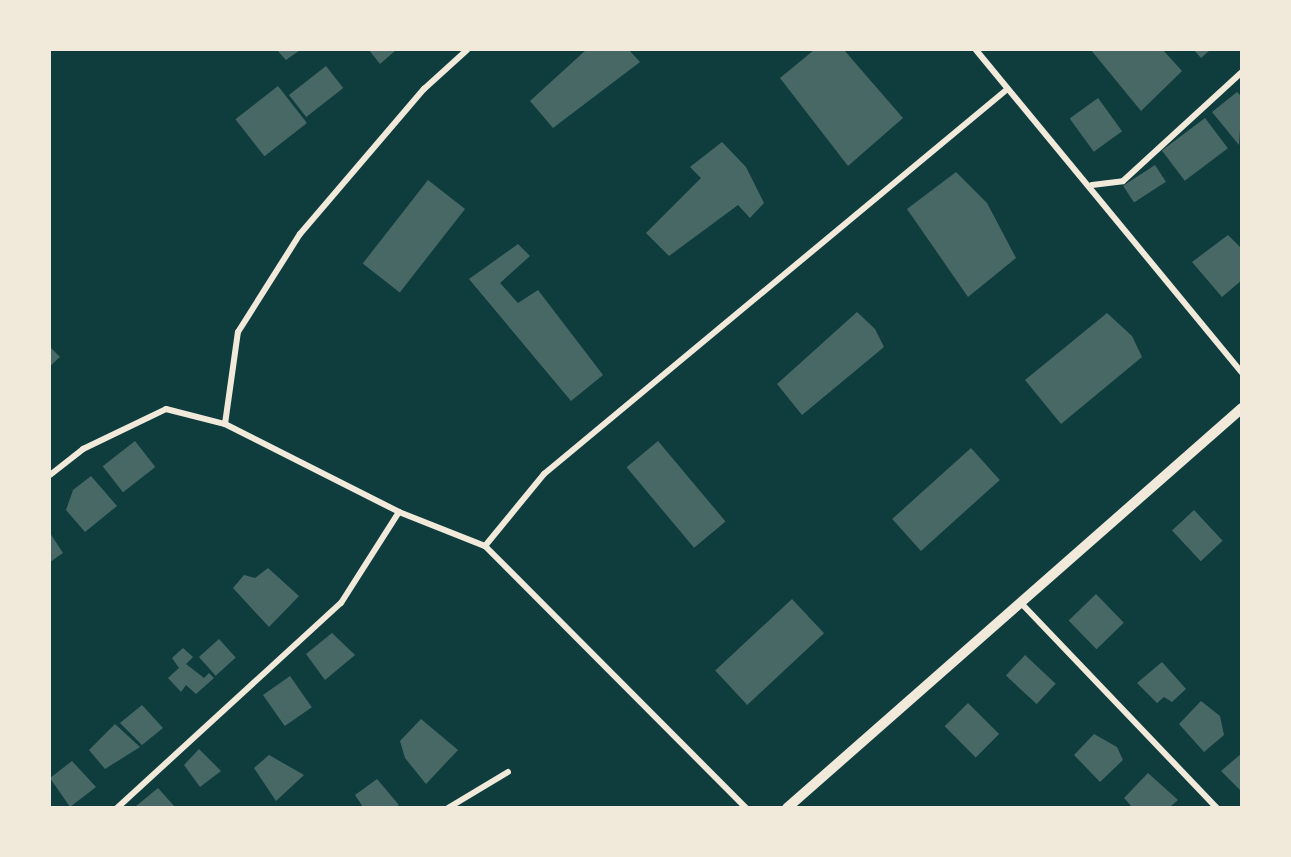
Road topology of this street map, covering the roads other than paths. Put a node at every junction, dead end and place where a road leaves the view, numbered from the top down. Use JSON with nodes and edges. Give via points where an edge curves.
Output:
{"nodes":[{"id":1,"x":467,"y":50,"type":"edge"},
{"id":2,"x":976,"y":50,"type":"edge"},
{"id":3,"x":1242,"y":72,"type":"edge"},
{"id":4,"x":1005,"y":90,"type":"junction"},
{"id":5,"x":1092,"y":185,"type":"junction"},
{"id":6,"x":1242,"y":373,"type":"edge"},
{"id":7,"x":1242,"y":408,"type":"edge"},
{"id":8,"x":225,"y":424,"type":"junction"},
{"id":9,"x":50,"y":475,"type":"edge"},
{"id":10,"x":399,"y":512,"type":"junction"},
{"id":11,"x":484,"y":546,"type":"junction"},
{"id":12,"x":1021,"y":603,"type":"junction"},
{"id":13,"x":508,"y":772,"type":"dead end"},
{"id":14,"x":117,"y":807,"type":"edge"},
{"id":15,"x":448,"y":807,"type":"edge"},
{"id":16,"x":746,"y":807,"type":"edge"},
{"id":17,"x":787,"y":807,"type":"edge"},
{"id":18,"x":1217,"y":807,"type":"edge"}],
"edges":[{"from":1,"to":8,"type":"street","via":[[424,89],[300,234],[238,332]]},
{"from":2,"to":4,"type":"street"},
{"from":3,"to":5,"type":"street","via":[[1123,181]]},
{"from":4,"to":5,"type":"street"},
{"from":4,"to":11,"type":"street","via":[[544,474]]},
{"from":5,"to":6,"type":"street"},
{"from":7,"to":12,"type":"street"},
{"from":8,"to":9,"type":"street","via":[[166,409],[83,449]]},
{"from":8,"to":10,"type":"street"},
{"from":10,"to":11,"type":"street"},
{"from":10,"to":14,"type":"street","via":[[341,603]]},
{"from":11,"to":16,"type":"street"},
{"from":12,"to":17,"type":"street"},
{"from":12,"to":18,"type":"street"},
{"from":13,"to":15,"type":"street"}]}
